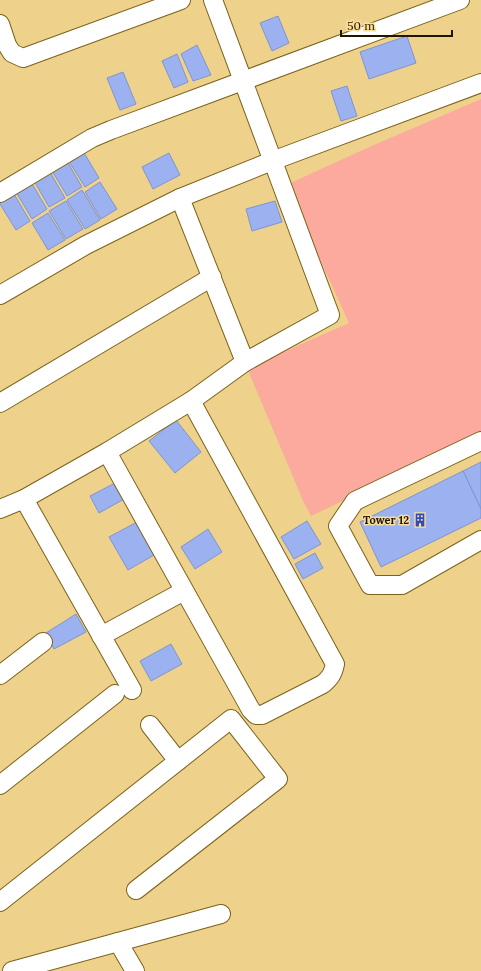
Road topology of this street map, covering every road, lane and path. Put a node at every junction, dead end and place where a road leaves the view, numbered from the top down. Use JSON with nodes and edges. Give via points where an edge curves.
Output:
{"nodes":[{"id":1,"x":181,"y":0,"type":"edge"},
{"id":2,"x":213,"y":0,"type":"edge"},
{"id":3,"x":460,"y":0,"type":"edge"},
{"id":4,"x":0,"y":24,"type":"edge"},
{"id":5,"x":243,"y":81,"type":"junction"},
{"id":6,"x":481,"y":83,"type":"edge"},
{"id":7,"x":272,"y":161,"type":"junction"},
{"id":8,"x":0,"y":193,"type":"edge"},
{"id":9,"x":180,"y":198,"type":"junction"},
{"id":10,"x":212,"y":277,"type":"junction"},
{"id":11,"x":0,"y":295,"type":"edge"},
{"id":12,"x":245,"y":362,"type":"junction"},
{"id":13,"x":191,"y":401,"type":"junction"},
{"id":14,"x":0,"y":403,"type":"edge"},
{"id":15,"x":481,"y":441,"type":"edge"},
{"id":16,"x":107,"y":452,"type":"junction"},
{"id":17,"x":24,"y":499,"type":"junction"},
{"id":18,"x":0,"y":509,"type":"edge"},
{"id":19,"x":481,"y":540,"type":"edge"},
{"id":20,"x":184,"y":591,"type":"junction"},
{"id":21,"x":102,"y":636,"type":"junction"},
{"id":22,"x":43,"y":642,"type":"dead end"},
{"id":23,"x":0,"y":675,"type":"edge"},
{"id":24,"x":150,"y":725,"type":"dead end"},
{"id":25,"x":178,"y":760,"type":"junction"},
{"id":26,"x":0,"y":784,"type":"edge"},
{"id":27,"x":136,"y":890,"type":"dead end"},
{"id":28,"x":0,"y":902,"type":"edge"},
{"id":29,"x":221,"y":914,"type":"dead end"},
{"id":30,"x":118,"y":942,"type":"junction"},
{"id":31,"x":38,"y":968,"type":"edge"},
{"id":32,"x":12,"y":971,"type":"edge"},
{"id":33,"x":135,"y":971,"type":"edge"}],
"edges":[{"from":1,"to":4,"type":"street","via":[[23,58],[12,53]]},
{"from":2,"to":5,"type":"street"},
{"from":3,"to":5,"type":"street"},
{"from":5,"to":7,"type":"street"},
{"from":5,"to":8,"type":"street","via":[[92,138]]},
{"from":6,"to":7,"type":"street"},
{"from":7,"to":9,"type":"street"},
{"from":7,"to":12,"type":"street","via":[[330,315]]},
{"from":9,"to":10,"type":"street"},
{"from":9,"to":11,"type":"street","via":[[86,245]]},
{"from":10,"to":12,"type":"street"},
{"from":10,"to":14,"type":"street"},
{"from":12,"to":13,"type":"street"},
{"from":13,"to":16,"type":"street"},
{"from":13,"to":20,"type":"street","via":[[335,664],[334,673],[323,684],[262,715],[256,715]]},
{"from":15,"to":19,"type":"street","via":[[355,501],[338,526],[370,585],[402,586]]},
{"from":16,"to":17,"type":"street"},
{"from":16,"to":20,"type":"street"},
{"from":17,"to":18,"type":"street"},
{"from":17,"to":21,"type":"street"},
{"from":20,"to":21,"type":"street"},
{"from":21,"to":26,"type":"street","via":[[124,692]]},
{"from":22,"to":23,"type":"street"},
{"from":24,"to":25,"type":"street"},
{"from":25,"to":27,"type":"street","via":[[231,719],[278,780]]},
{"from":25,"to":28,"type":"street"},
{"from":29,"to":30,"type":"street"},
{"from":30,"to":31,"type":"street"},
{"from":30,"to":33,"type":"street"},
{"from":31,"to":32,"type":"street"}]}
